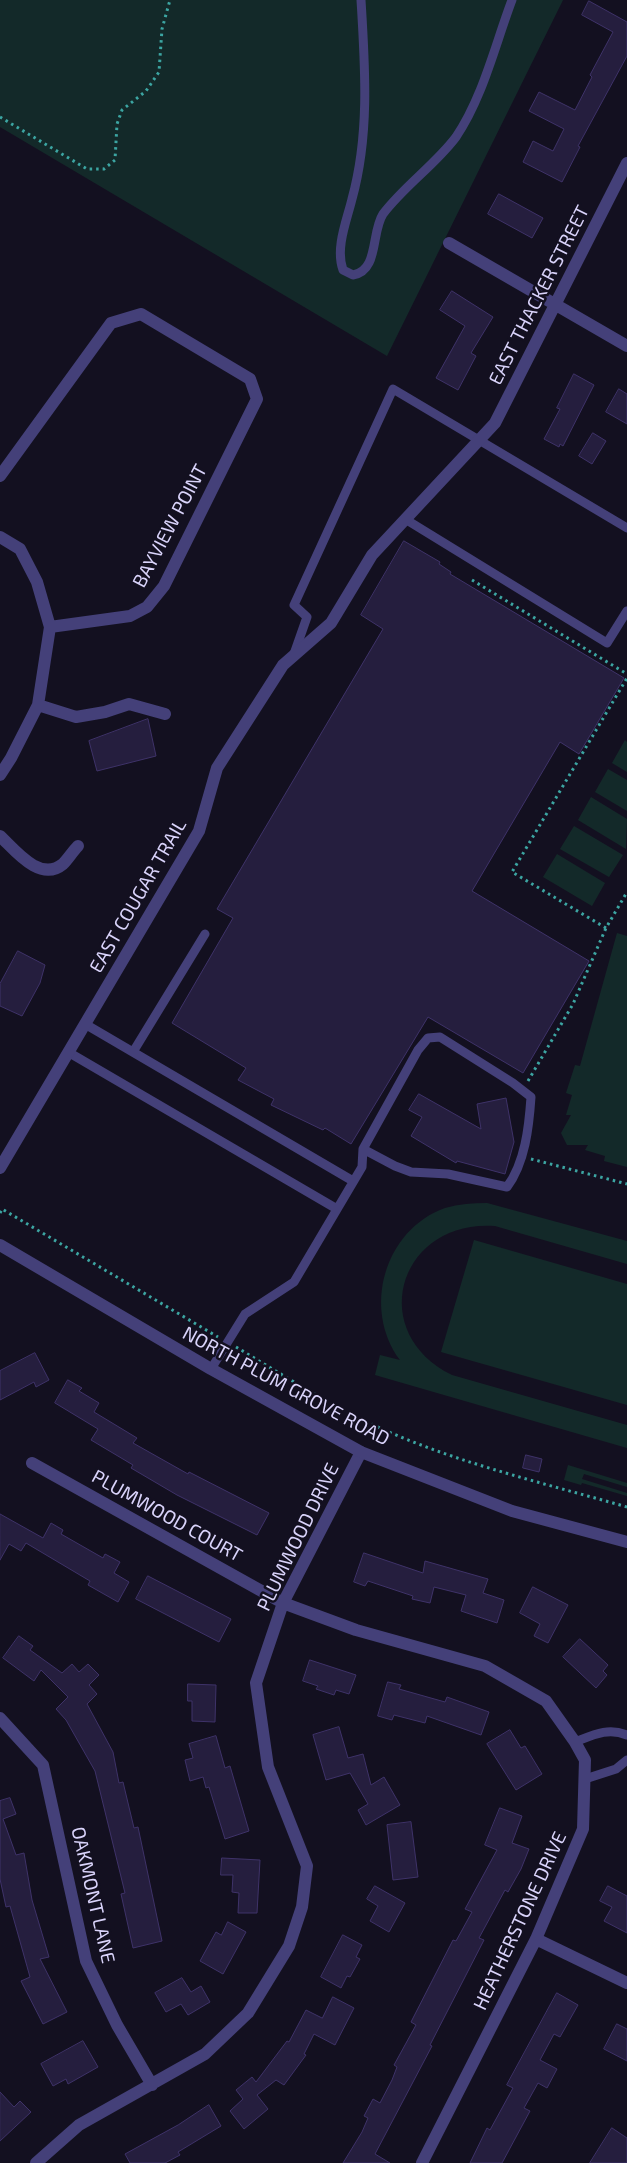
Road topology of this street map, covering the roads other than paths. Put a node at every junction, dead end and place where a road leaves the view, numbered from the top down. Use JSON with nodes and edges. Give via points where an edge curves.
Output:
{"nodes":[{"id":1,"x":361,"y":0,"type":"edge"},
{"id":2,"x":512,"y":0,"type":"edge"},
{"id":3,"x":627,"y":163,"type":"edge"},
{"id":4,"x":449,"y":243,"type":"dead end"},
{"id":5,"x":556,"y":305,"type":"junction"},
{"id":6,"x":627,"y":346,"type":"edge"},
{"id":7,"x":478,"y":440,"type":"junction"},
{"id":8,"x":0,"y":476,"type":"edge"},
{"id":9,"x":404,"y":519,"type":"junction"},
{"id":10,"x":627,"y":528,"type":"edge"},
{"id":11,"x":0,"y":537,"type":"edge"},
{"id":12,"x":627,"y":611,"type":"edge"},
{"id":13,"x":50,"y":627,"type":"junction"},
{"id":14,"x":293,"y":656,"type":"junction"},
{"id":15,"x":38,"y":705,"type":"junction"},
{"id":16,"x":165,"y":714,"type":"dead end"},
{"id":17,"x":0,"y":775,"type":"edge"},
{"id":18,"x":0,"y":836,"type":"edge"},
{"id":19,"x":78,"y":846,"type":"dead end"},
{"id":20,"x":205,"y":934,"type":"dead end"},
{"id":21,"x":85,"y":1024,"type":"junction"},
{"id":22,"x":68,"y":1052,"type":"junction"},
{"id":23,"x":133,"y":1052,"type":"junction"},
{"id":24,"x":363,"y":1149,"type":"junction"},
{"id":25,"x":0,"y":1168,"type":"edge"},
{"id":26,"x":353,"y":1181,"type":"junction"},
{"id":27,"x":337,"y":1209,"type":"junction"},
{"id":28,"x":0,"y":1245,"type":"edge"},
{"id":29,"x":211,"y":1369,"type":"junction"},
{"id":30,"x":361,"y":1452,"type":"junction"},
{"id":31,"x":32,"y":1463,"type":"dead end"},
{"id":32,"x":627,"y":1542,"type":"edge"},
{"id":33,"x":283,"y":1603,"type":"junction"},
{"id":34,"x":0,"y":1718,"type":"edge"},
{"id":35,"x":627,"y":1735,"type":"edge"},
{"id":36,"x":575,"y":1742,"type":"junction"},
{"id":37,"x":627,"y":1760,"type":"edge"},
{"id":38,"x":585,"y":1779,"type":"junction"},
{"id":39,"x":536,"y":1939,"type":"junction"},
{"id":40,"x":627,"y":1983,"type":"edge"},
{"id":41,"x":152,"y":2085,"type":"junction"},
{"id":42,"x":36,"y":2163,"type":"edge"},
{"id":43,"x":422,"y":2163,"type":"edge"}],
"edges":[{"from":1,"to":2,"type":"lane","via":[[365,77],[363,144],[344,228],[341,260],[343,270],[353,275],[368,265],[383,215],[460,130],[482,82]]},
{"from":3,"to":5,"type":"street","name":"EAST THACKER STREET"},
{"from":4,"to":5,"type":"street"},
{"from":5,"to":6,"type":"street"},
{"from":5,"to":7,"type":"street","name":"EAST THACKER STREET","via":[[495,423]]},
{"from":7,"to":9,"type":"street","name":"EAST COUGAR TRAIL"},
{"from":7,"to":10,"type":"lane"},
{"from":7,"to":14,"type":"lane","via":[[393,389],[294,605],[306,617]]},
{"from":8,"to":13,"type":"street","name":"BAYVIEW POINT","via":[[111,324],[141,314],[250,379],[257,399],[164,586],[147,607],[130,616]]},
{"from":9,"to":12,"type":"lane","via":[[607,643]]},
{"from":9,"to":14,"type":"street","name":"EAST COUGAR TRAIL","via":[[372,555],[331,623]]},
{"from":11,"to":13,"type":"street","via":[[20,549],[37,582]]},
{"from":13,"to":15,"type":"street"},
{"from":14,"to":21,"type":"street","name":"EAST COUGAR TRAIL","via":[[283,665],[217,768],[199,831]]},
{"from":15,"to":16,"type":"street","via":[[76,717],[129,704]]},
{"from":15,"to":17,"type":"street"},
{"from":18,"to":19,"type":"street","via":[[35,868],[48,870],[62,865]]},
{"from":20,"to":23,"type":"lane"},
{"from":21,"to":22,"type":"street","name":"EAST COUGAR TRAIL"},
{"from":21,"to":23,"type":"lane"},
{"from":22,"to":25,"type":"street","name":"EAST COUGAR TRAIL"},
{"from":22,"to":27,"type":"lane"},
{"from":23,"to":26,"type":"lane"},
{"from":24,"to":24,"type":"lane","via":[[418,1050],[428,1038],[440,1037],[531,1097],[517,1173],[507,1186],[448,1174],[411,1172]]},
{"from":24,"to":26,"type":"lane","via":[[362,1166]]},
{"from":26,"to":27,"type":"lane"},
{"from":27,"to":29,"type":"lane","via":[[294,1282],[244,1314]]},
{"from":28,"to":29,"type":"street","name":"NORTH PLUM GROVE ROAD"},
{"from":29,"to":30,"type":"street","name":"NORTH PLUM GROVE ROAD"},
{"from":30,"to":32,"type":"street","name":"NORTH PLUM GROVE ROAD","via":[[512,1511]]},
{"from":30,"to":33,"type":"street","name":"PLUMWOOD DRIVE"},
{"from":31,"to":33,"type":"street","name":"PLUMWOOD COURT"},
{"from":33,"to":36,"type":"street","name":"HEATHERSTONE DRIVE","via":[[356,1630],[485,1666],[546,1701]]},
{"from":33,"to":41,"type":"street","name":"PLUMWOOD DRIVE","via":[[256,1683],[268,1767],[307,1866],[302,1907],[289,1946],[248,2014],[205,2054]]},
{"from":34,"to":41,"type":"street","name":"OAKMONT LANE","via":[[43,1765],[86,1961],[117,2025]]},
{"from":35,"to":36,"type":"lane","via":[[618,1731],[603,1732]]},
{"from":36,"to":38,"type":"street","name":"HEATHERSTONE DRIVE","via":[[585,1760]]},
{"from":37,"to":38,"type":"lane","via":[[616,1769]]},
{"from":38,"to":39,"type":"street","name":"HEATHERSTONE DRIVE","via":[[583,1828]]},
{"from":39,"to":40,"type":"street"},
{"from":39,"to":43,"type":"street","name":"HEATHERSTONE DRIVE"},
{"from":41,"to":42,"type":"street","name":"PLUMWOOD DRIVE","via":[[79,2125]]}]}
